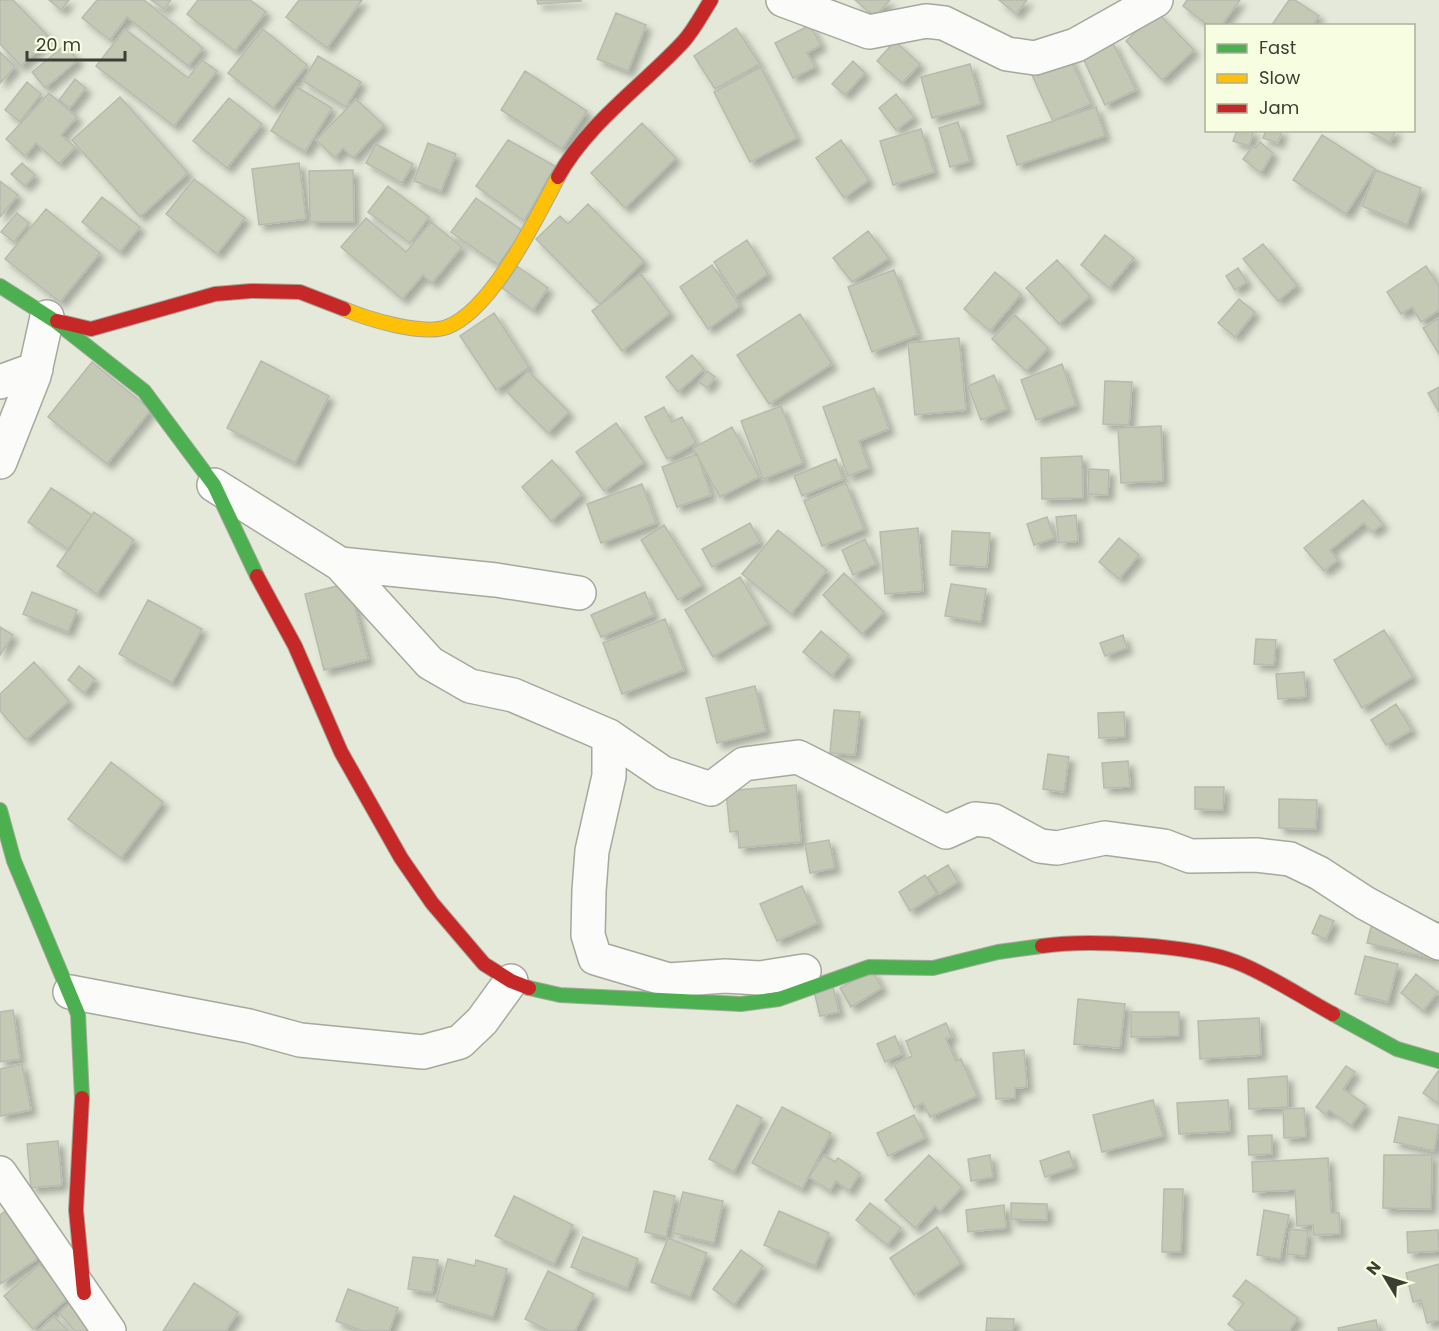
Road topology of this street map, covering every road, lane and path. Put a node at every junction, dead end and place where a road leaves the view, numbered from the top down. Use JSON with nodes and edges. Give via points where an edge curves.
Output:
{"nodes":[{"id":1,"x":711,"y":0,"type":"edge"},
{"id":2,"x":783,"y":0,"type":"edge"},
{"id":3,"x":1156,"y":0,"type":"edge"},
{"id":4,"x":0,"y":286,"type":"edge"},
{"id":5,"x":51,"y":319,"type":"junction"},
{"id":6,"x":36,"y":369,"type":"junction"},
{"id":7,"x":0,"y":382,"type":"edge"},
{"id":8,"x":0,"y":462,"type":"edge"},
{"id":9,"x":214,"y":486,"type":"junction"},
{"id":10,"x":340,"y":564,"type":"junction"},
{"id":11,"x":579,"y":593,"type":"dead end"},
{"id":12,"x":609,"y":736,"type":"junction"},
{"id":13,"x":0,"y":810,"type":"edge"},
{"id":14,"x":1439,"y":943,"type":"edge"},
{"id":15,"x":804,"y":971,"type":"dead end"},
{"id":16,"x":511,"y":981,"type":"junction"},
{"id":17,"x":70,"y":992,"type":"junction"},
{"id":18,"x":1439,"y":1061,"type":"edge"},
{"id":19,"x":0,"y":1173,"type":"edge"},
{"id":20,"x":84,"y":1293,"type":"junction"},
{"id":21,"x":109,"y":1331,"type":"edge"}],
"edges":[{"from":1,"to":5,"type":"street","via":[[685,40],[566,163],[512,262],[488,292],[460,320],[445,328],[410,328],[363,317],[300,292],[215,294],[91,329]]},
{"from":2,"to":3,"type":"street","via":[[869,32],[926,21],[944,23],[1007,54],[1035,58],[1076,45]]},
{"from":4,"to":5,"type":"street"},
{"from":5,"to":6,"type":"street"},
{"from":5,"to":9,"type":"street","via":[[144,391]]},
{"from":6,"to":7,"type":"street"},
{"from":6,"to":8,"type":"street"},
{"from":9,"to":10,"type":"street"},
{"from":9,"to":16,"type":"street","via":[[295,646],[341,753],[401,858],[461,940],[484,964]]},
{"from":10,"to":11,"type":"street"},
{"from":10,"to":12,"type":"street","via":[[430,663],[447,674],[470,686],[513,695]]},
{"from":12,"to":14,"type":"street","via":[[663,772],[711,789],[744,764],[798,758],[946,832],[975,819],[994,821],[1040,846],[1057,848],[1105,838],[1164,846],[1190,856],[1290,859]]},
{"from":12,"to":15,"type":"street","via":[[609,776],[592,851],[589,891],[588,935],[595,958],[669,980],[760,978]]},
{"from":13,"to":17,"type":"street","via":[[14,861]]},
{"from":16,"to":17,"type":"street","via":[[482,1021],[460,1042],[423,1052],[300,1040],[249,1026]]},
{"from":16,"to":18,"type":"street","via":[[560,995],[741,1004],[779,999],[869,967],[933,968],[998,952],[1066,942],[1188,950],[1237,962],[1397,1049]]},
{"from":17,"to":20,"type":"street","via":[[78,1014],[83,1088],[76,1210]]},
{"from":19,"to":20,"type":"street"},
{"from":20,"to":21,"type":"street"}]}
